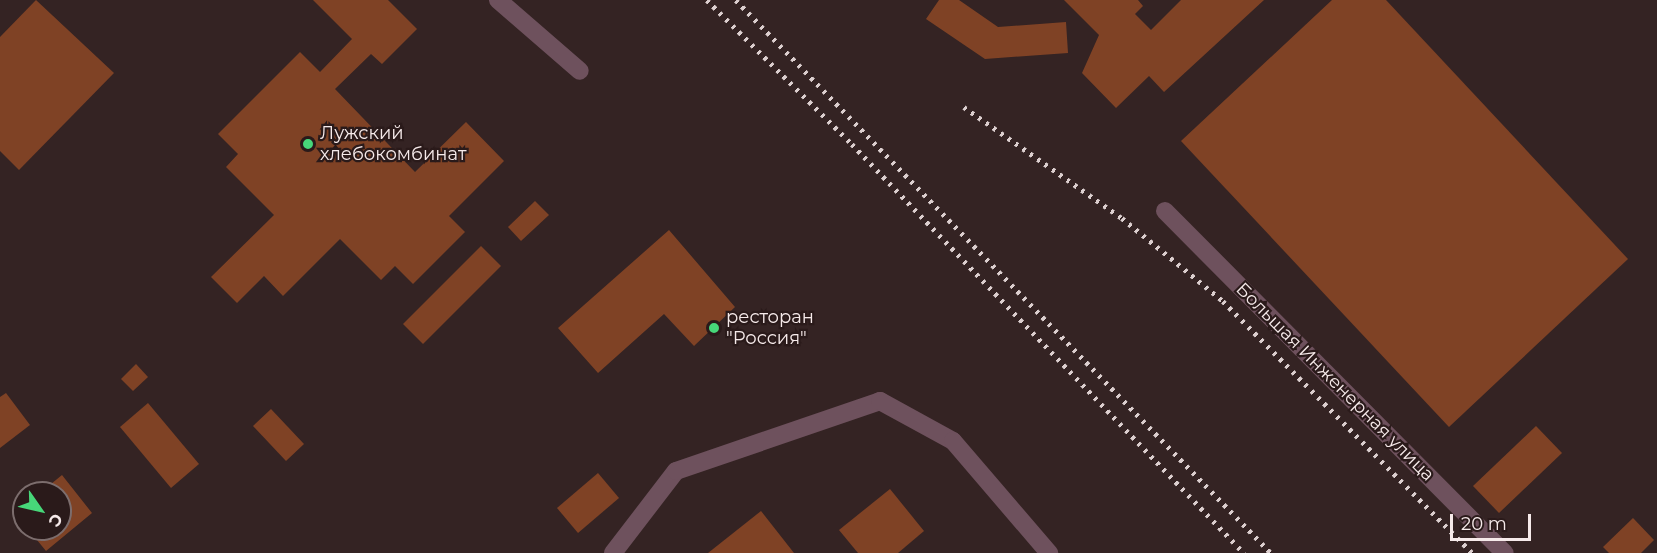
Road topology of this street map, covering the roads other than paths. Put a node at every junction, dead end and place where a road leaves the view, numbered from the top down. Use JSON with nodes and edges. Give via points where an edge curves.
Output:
{"nodes":[{"id":1,"x":498,"y":0,"type":"edge"},
{"id":2,"x":580,"y":71,"type":"dead end"},
{"id":3,"x":1165,"y":211,"type":"dead end"},
{"id":4,"x":613,"y":553,"type":"edge"},
{"id":5,"x":1049,"y":553,"type":"edge"},
{"id":6,"x":1505,"y":553,"type":"edge"}],
"edges":[{"from":1,"to":2,"type":"street"},
{"from":3,"to":6,"type":"street","name":"Большая Инженерная улица"},
{"from":4,"to":5,"type":"street","via":[[676,471],[880,401],[953,441]]}]}
